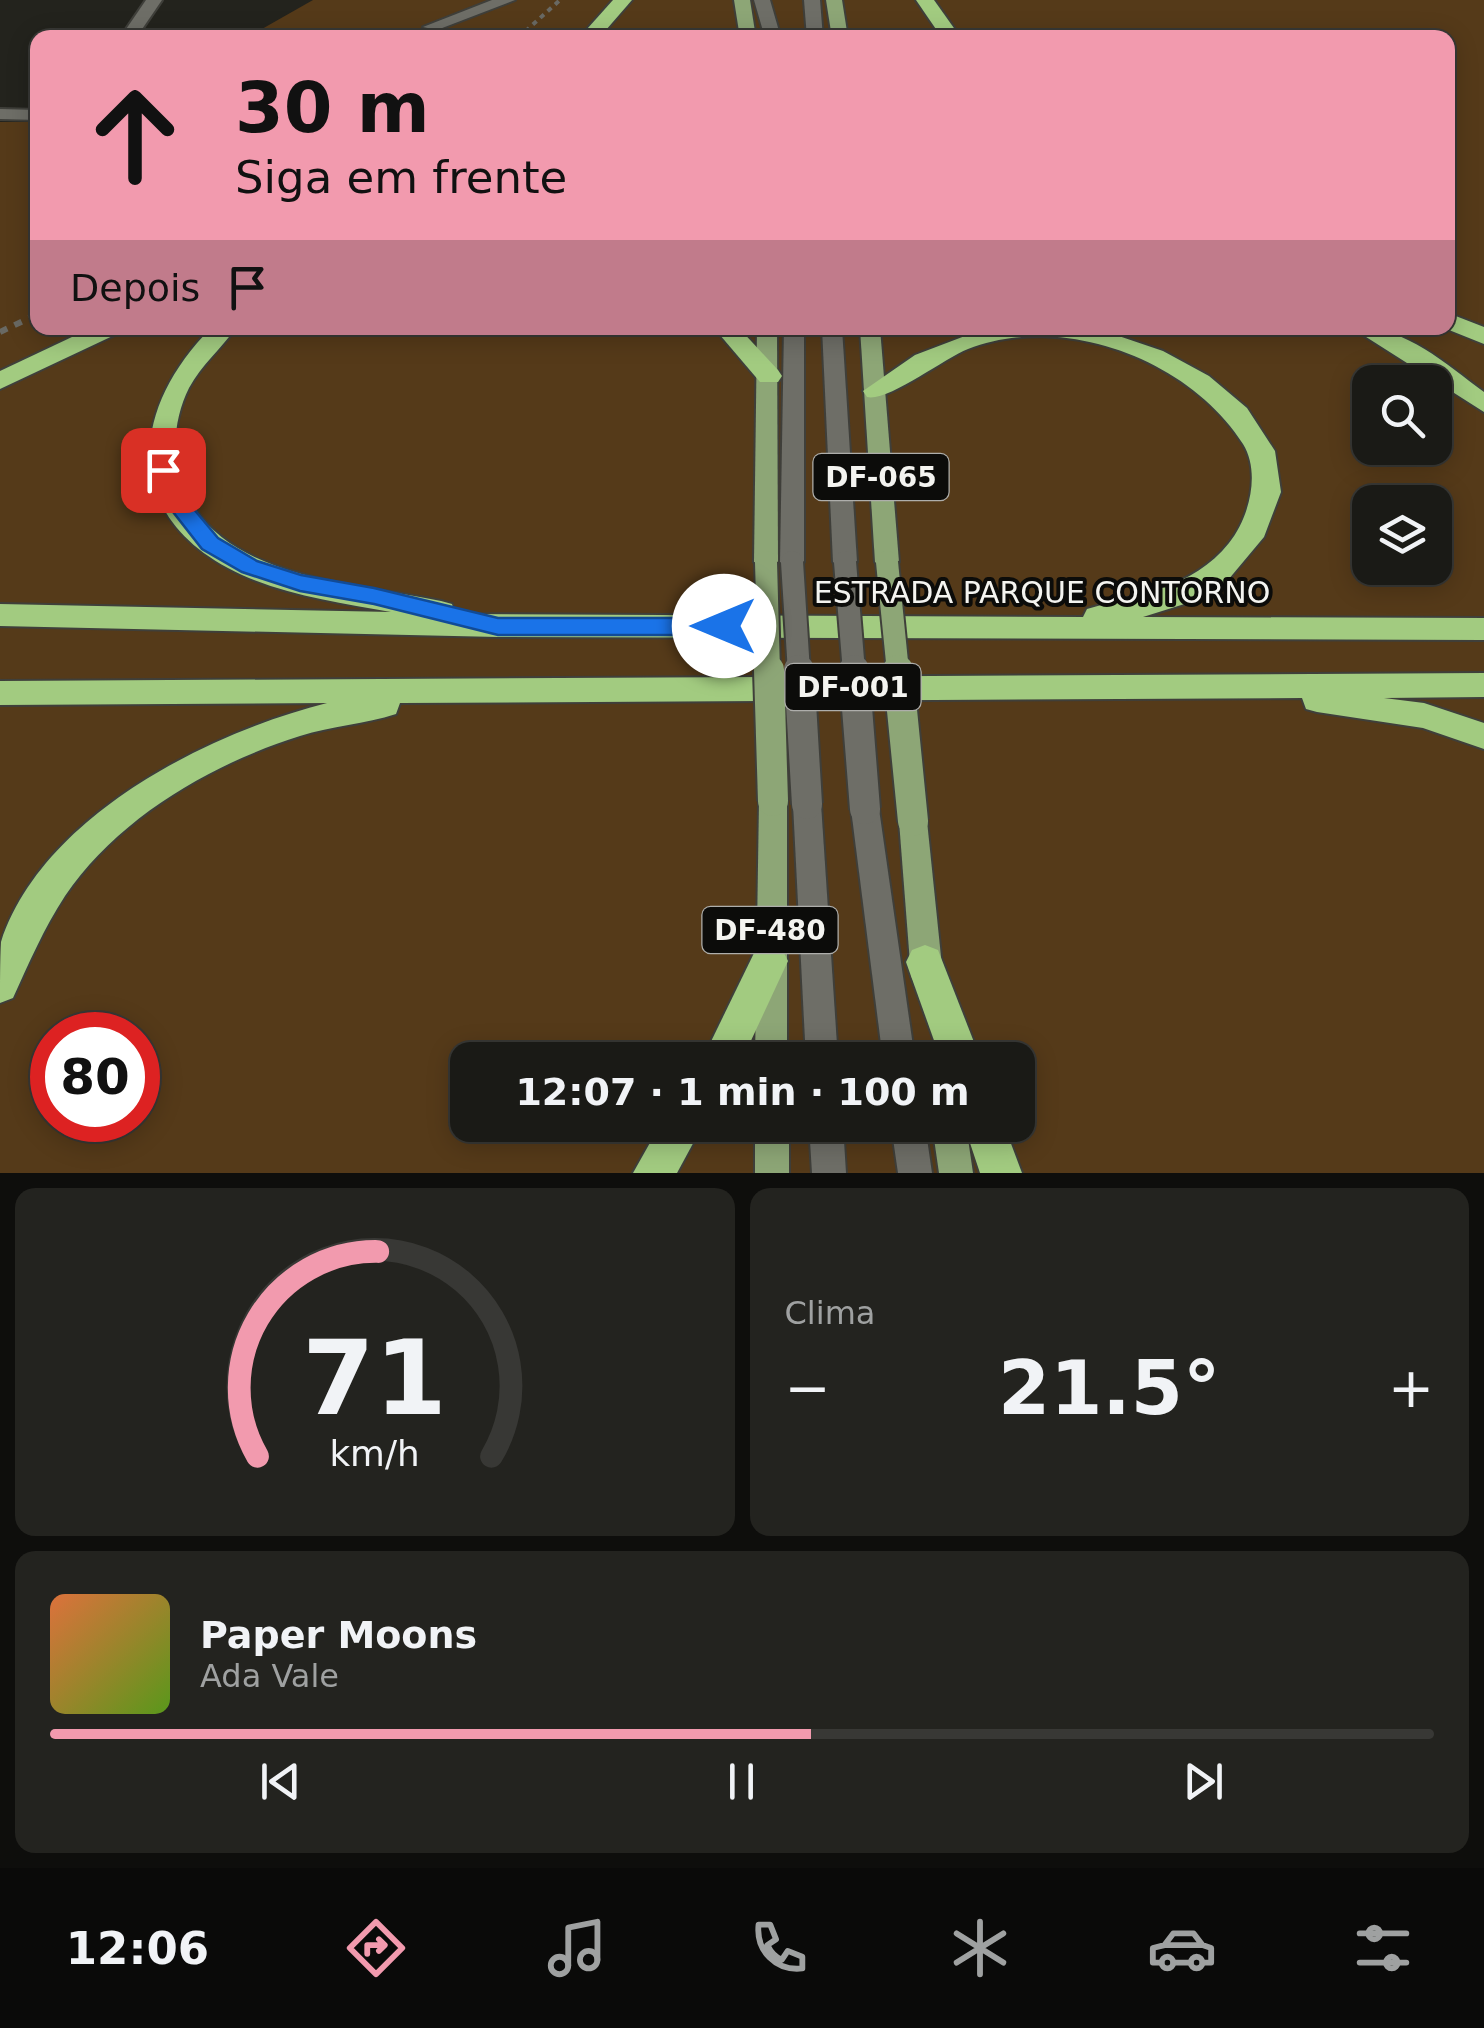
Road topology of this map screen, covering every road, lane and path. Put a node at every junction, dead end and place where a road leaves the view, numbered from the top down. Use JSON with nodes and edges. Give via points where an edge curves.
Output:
{"nodes":[{"id":1,"x":154,"y":0,"type":"edge"},
{"id":2,"x":507,"y":0,"type":"edge"},
{"id":3,"x":560,"y":0,"type":"edge"},
{"id":4,"x":623,"y":0,"type":"edge"},
{"id":5,"x":742,"y":0,"type":"edge"},
{"id":6,"x":762,"y":0,"type":"edge"},
{"id":7,"x":812,"y":0,"type":"edge"},
{"id":8,"x":834,"y":0,"type":"edge"},
{"id":9,"x":924,"y":0,"type":"edge"},
{"id":10,"x":440,"y":4,"type":"dead end"},
{"id":11,"x":133,"y":30,"type":"edge"},
{"id":12,"x":430,"y":30,"type":"edge"},
{"id":13,"x":434,"y":30,"type":"edge"},
{"id":14,"x":527,"y":30,"type":"edge"},
{"id":15,"x":595,"y":30,"type":"edge"},
{"id":16,"x":747,"y":30,"type":"edge"},
{"id":17,"x":770,"y":30,"type":"edge"},
{"id":18,"x":814,"y":30,"type":"edge"},
{"id":19,"x":839,"y":30,"type":"edge"},
{"id":20,"x":946,"y":30,"type":"edge"},
{"id":21,"x":0,"y":114,"type":"edge"},
{"id":22,"x":30,"y":115,"type":"edge"},
{"id":23,"x":30,"y":318,"type":"edge"},
{"id":24,"x":1455,"y":323,"type":"edge"},
{"id":25,"x":0,"y":332,"type":"edge"},
{"id":26,"x":95,"y":335,"type":"edge"},
{"id":27,"x":216,"y":335,"type":"edge"},
{"id":28,"x":732,"y":335,"type":"edge"},
{"id":29,"x":767,"y":335,"type":"edge"},
{"id":30,"x":794,"y":335,"type":"edge"},
{"id":31,"x":832,"y":335,"type":"edge"},
{"id":32,"x":871,"y":335,"type":"edge"},
{"id":33,"x":984,"y":335,"type":"edge"},
{"id":34,"x":1090,"y":335,"type":"edge"},
{"id":35,"x":1378,"y":335,"type":"edge"},
{"id":36,"x":1484,"y":336,"type":"edge"},
{"id":37,"x":768,"y":376,"type":"junction"},
{"id":38,"x":0,"y":381,"type":"edge"},
{"id":39,"x":876,"y":391,"type":"junction"},
{"id":40,"x":1484,"y":404,"type":"edge"},
{"id":41,"x":779,"y":562,"type":"junction"},
{"id":42,"x":0,"y":615,"type":"edge"},
{"id":43,"x":498,"y":626,"type":"junction"},
{"id":44,"x":1064,"y":627,"type":"junction"},
{"id":45,"x":1484,"y":629,"type":"edge"},
{"id":46,"x":1206,"y":684,"type":"junction"},
{"id":47,"x":1484,"y":685,"type":"edge"},
{"id":48,"x":502,"y":690,"type":"junction"},
{"id":49,"x":0,"y":693,"type":"edge"},
{"id":50,"x":1484,"y":736,"type":"edge"},
{"id":51,"x":769,"y":961,"type":"junction"},
{"id":52,"x":926,"y":962,"type":"junction"},
{"id":53,"x":0,"y":986,"type":"edge"},
{"id":54,"x":731,"y":1042,"type":"edge"},
{"id":55,"x":771,"y":1042,"type":"edge"},
{"id":56,"x":821,"y":1042,"type":"edge"},
{"id":57,"x":896,"y":1042,"type":"edge"},
{"id":58,"x":937,"y":1042,"type":"edge"},
{"id":59,"x":955,"y":1042,"type":"edge"},
{"id":60,"x":673,"y":1142,"type":"edge"},
{"id":61,"x":772,"y":1142,"type":"edge"},
{"id":62,"x":827,"y":1142,"type":"edge"},
{"id":63,"x":910,"y":1142,"type":"edge"},
{"id":64,"x":951,"y":1142,"type":"edge"},
{"id":65,"x":990,"y":1142,"type":"edge"},
{"id":66,"x":654,"y":1173,"type":"edge"},
{"id":67,"x":772,"y":1173,"type":"edge"},
{"id":68,"x":828,"y":1173,"type":"edge"},
{"id":69,"x":914,"y":1173,"type":"edge"},
{"id":70,"x":956,"y":1173,"type":"edge"},
{"id":71,"x":1001,"y":1173,"type":"edge"}],
"edges":[{"from":1,"to":11,"type":"street"},
{"from":2,"to":13,"type":"street"},
{"from":3,"to":14,"type":"path"},
{"from":4,"to":15,"type":"highway"},
{"from":5,"to":16,"type":"main road"},
{"from":6,"to":17,"type":"street"},
{"from":7,"to":18,"type":"street"},
{"from":8,"to":19,"type":"main road"},
{"from":9,"to":20,"type":"highway"},
{"from":10,"to":12,"type":"street"},
{"from":21,"to":22,"type":"street"},
{"from":23,"to":25,"type":"path"},
{"from":24,"to":36,"type":"highway"},
{"from":26,"to":38,"type":"highway"},
{"from":27,"to":43,"type":"highway","via":[[175,385],[159,441],[174,498],[210,544],[250,567],[300,583]]},
{"from":28,"to":37,"type":"highway"},
{"from":29,"to":37,"type":"main road","number":"DF-480"},
{"from":30,"to":41,"type":"street"},
{"from":31,"to":57,"type":"street","bridge":true,"via":[[864,809]]},
{"from":32,"to":39,"type":"main road","number":"DF-065"},
{"from":33,"to":39,"type":"highway","via":[[906,369]]},
{"from":34,"to":44,"type":"highway","via":[[1160,356],[1240,418],[1266,464],[1268,495],[1234,560],[1193,590]]},
{"from":35,"to":40,"type":"highway"},
{"from":37,"to":41,"type":"main road","number":"DF-480"},
{"from":39,"to":52,"type":"main road","number":"DF-065","bridge":true},
{"from":41,"to":51,"type":"main road","number":"DF-480","bridge":true},
{"from":41,"to":56,"type":"street","bridge":true,"via":[[808,804]]},
{"from":42,"to":43,"type":"highway","name":"ESTRADA PARQUE CONTORNO","number":"DF-001"},
{"from":43,"to":44,"type":"highway","name":"ESTRADA PARQUE CONTORNO","number":"DF-001"},
{"from":44,"to":45,"type":"highway","name":"ESTRADA PARQUE CONTORNO","number":"DF-001"},
{"from":46,"to":47,"type":"highway","number":"DF-001"},
{"from":46,"to":48,"type":"highway","number":"DF-001"},
{"from":46,"to":50,"type":"highway","via":[[1424,716]]},
{"from":48,"to":49,"type":"highway","number":"DF-001"},
{"from":48,"to":53,"type":"highway","via":[[281,725],[197,765],[140,800],[77,854],[38,908]]},
{"from":51,"to":54,"type":"highway"},
{"from":51,"to":55,"type":"main road","number":"DF-480"},
{"from":52,"to":58,"type":"main road"},
{"from":52,"to":59,"type":"highway"},
{"from":60,"to":66,"type":"highway"},
{"from":61,"to":67,"type":"main road"},
{"from":62,"to":68,"type":"street"},
{"from":63,"to":69,"type":"street"},
{"from":64,"to":70,"type":"main road"},
{"from":65,"to":71,"type":"highway"}]}
